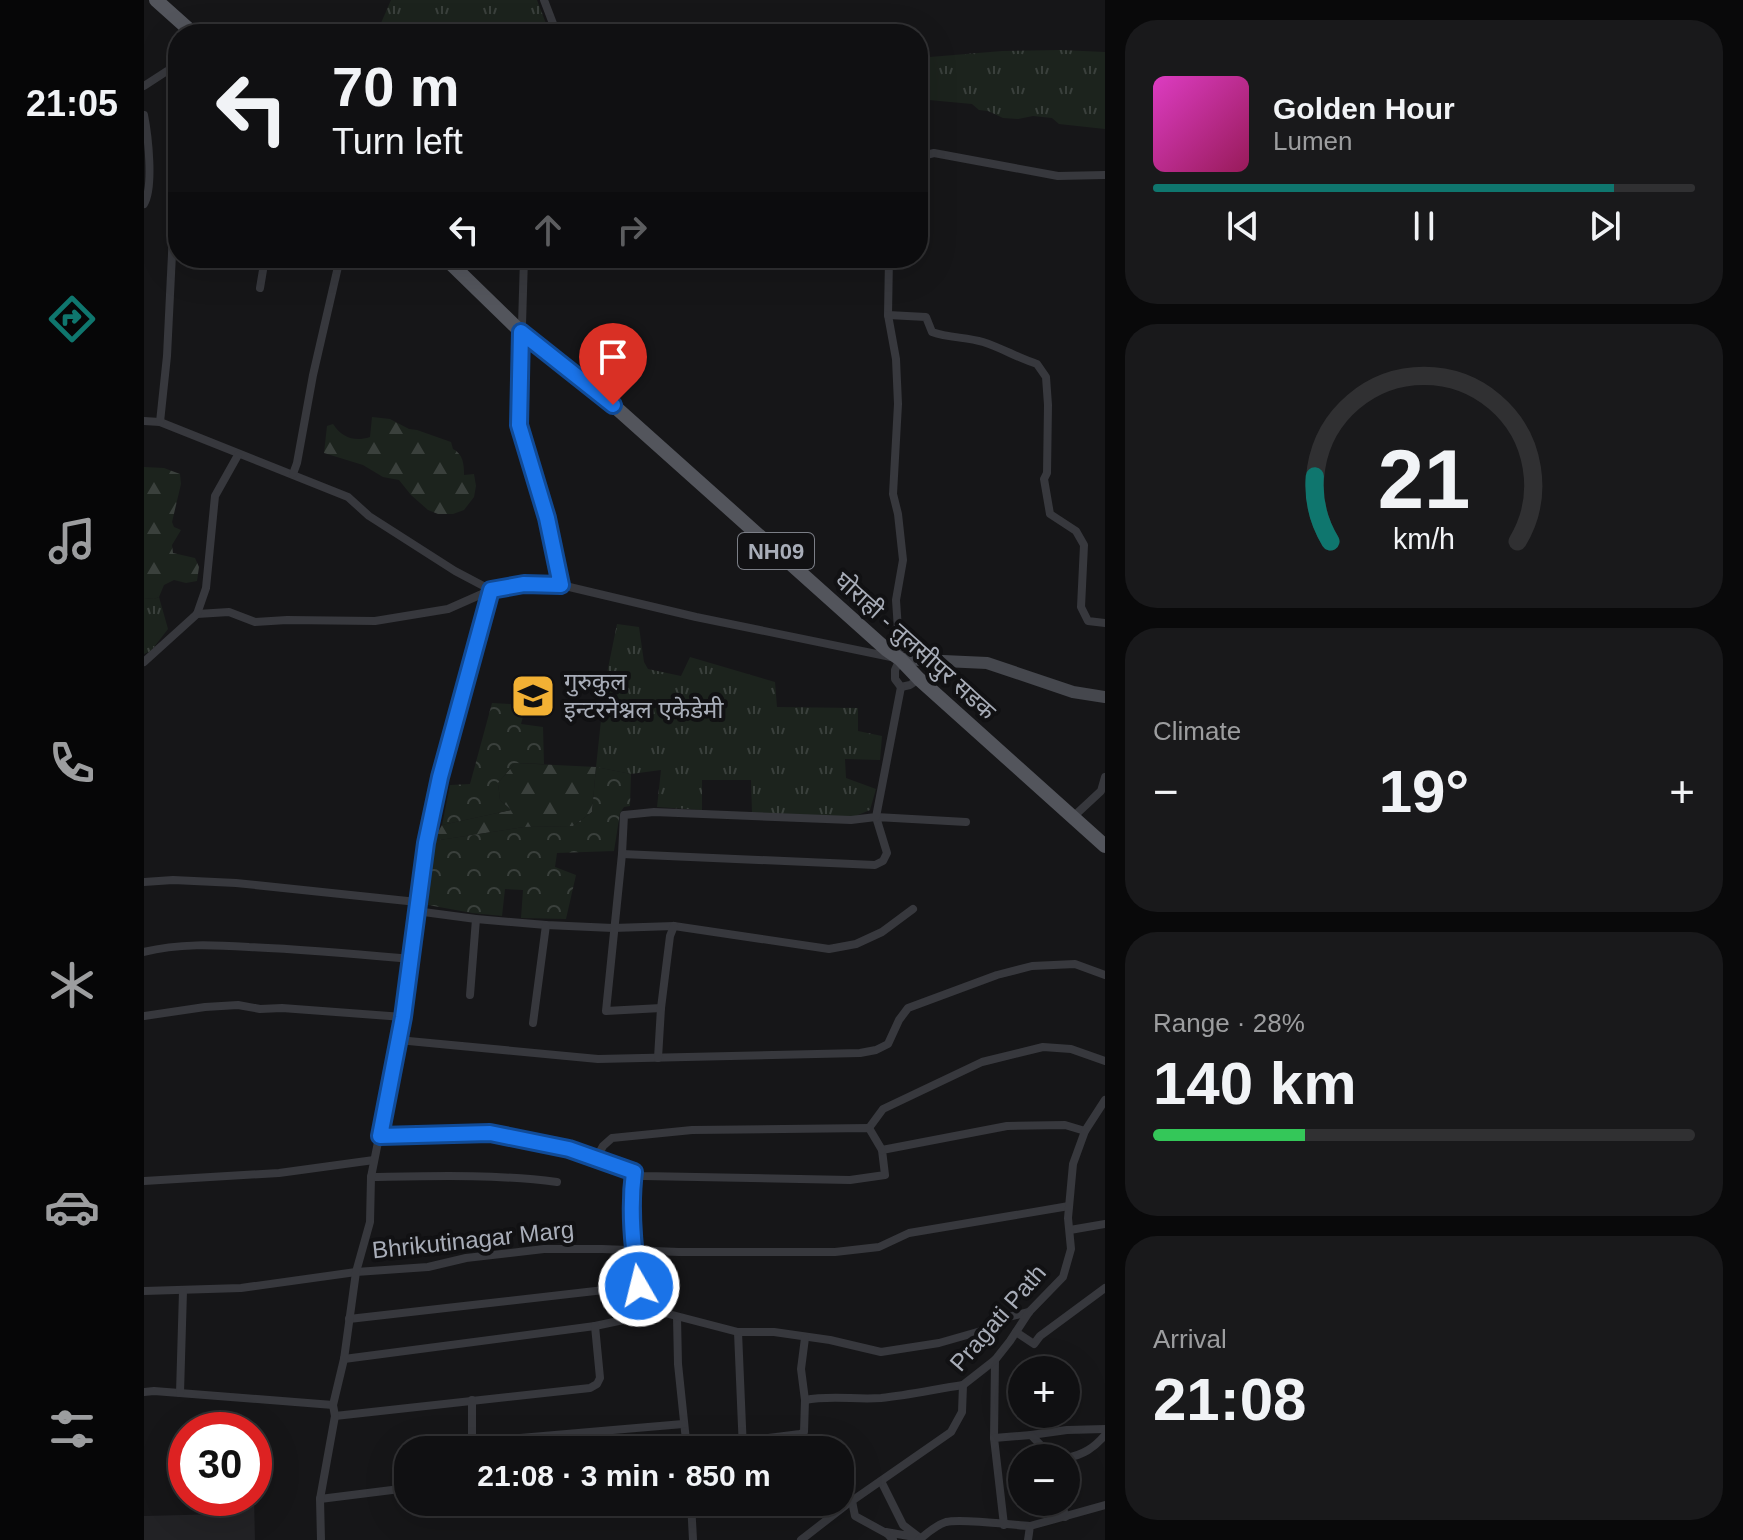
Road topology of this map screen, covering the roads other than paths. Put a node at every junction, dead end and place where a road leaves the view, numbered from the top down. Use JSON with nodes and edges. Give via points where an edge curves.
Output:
{"nodes":[{"id":1,"x":156,"y":0,"type":"edge"},
{"id":2,"x":544,"y":0,"type":"edge"},
{"id":3,"x":183,"y":24,"type":"edge"},
{"id":4,"x":553,"y":24,"type":"edge"},
{"id":5,"x":168,"y":71,"type":"edge"},
{"id":6,"x":144,"y":86,"type":"edge"},
{"id":7,"x":144,"y":115,"type":"edge"},
{"id":8,"x":928,"y":154,"type":"edge"},
{"id":9,"x":1105,"y":175,"type":"edge"},
{"id":10,"x":144,"y":204,"type":"edge"},
{"id":11,"x":171,"y":268,"type":"edge"},
{"id":12,"x":263,"y":268,"type":"edge"},
{"id":13,"x":338,"y":268,"type":"edge"},
{"id":14,"x":455,"y":268,"type":"edge"},
{"id":15,"x":524,"y":268,"type":"edge"},
{"id":16,"x":889,"y":268,"type":"edge"},
{"id":17,"x":260,"y":288,"type":"dead end"},
{"id":18,"x":888,"y":315,"type":"junction"},
{"id":19,"x":521,"y":332,"type":"junction"},
{"id":20,"x":144,"y":421,"type":"edge"},
{"id":21,"x":160,"y":422,"type":"junction"},
{"id":22,"x":238,"y":455,"type":"junction"},
{"id":23,"x":293,"y":474,"type":"junction"},
{"id":24,"x":561,"y":585,"type":"junction"},
{"id":25,"x":491,"y":590,"type":"junction"},
{"id":26,"x":197,"y":614,"type":"junction"},
{"id":27,"x":1105,"y":623,"type":"edge"},
{"id":28,"x":900,"y":659,"type":"junction"},
{"id":29,"x":144,"y":662,"type":"edge"},
{"id":30,"x":919,"y":679,"type":"junction"},
{"id":31,"x":901,"y":687,"type":"junction"},
{"id":32,"x":1105,"y":697,"type":"edge"},
{"id":33,"x":1105,"y":777,"type":"edge"},
{"id":34,"x":876,"y":817,"type":"junction"},
{"id":35,"x":1073,"y":817,"type":"junction"},
{"id":36,"x":966,"y":822,"type":"dead end"},
{"id":37,"x":1105,"y":846,"type":"edge"},
{"id":38,"x":622,"y":854,"type":"junction"},
{"id":39,"x":144,"y":882,"type":"edge"},
{"id":40,"x":417,"y":907,"type":"junction"},
{"id":41,"x":913,"y":909,"type":"dead end"},
{"id":42,"x":476,"y":919,"type":"junction"},
{"id":43,"x":546,"y":925,"type":"junction"},
{"id":44,"x":674,"y":926,"type":"junction"},
{"id":45,"x":613,"y":928,"type":"junction"},
{"id":46,"x":144,"y":952,"type":"edge"},
{"id":47,"x":411,"y":959,"type":"junction"},
{"id":48,"x":1105,"y":975,"type":"edge"},
{"id":49,"x":470,"y":995,"type":"dead end"},
{"id":50,"x":661,"y":1008,"type":"junction"},
{"id":51,"x":144,"y":1016,"type":"edge"},
{"id":52,"x":403,"y":1017,"type":"junction"},
{"id":53,"x":533,"y":1023,"type":"dead end"},
{"id":54,"x":398,"y":1040,"type":"junction"},
{"id":55,"x":658,"y":1058,"type":"junction"},
{"id":56,"x":1105,"y":1061,"type":"edge"},
{"id":57,"x":1105,"y":1100,"type":"edge"},
{"id":58,"x":869,"y":1128,"type":"junction"},
{"id":59,"x":1085,"y":1131,"type":"junction"},
{"id":60,"x":380,"y":1136,"type":"junction"},
{"id":61,"x":882,"y":1150,"type":"junction"},
{"id":62,"x":596,"y":1159,"type":"junction"},
{"id":63,"x":374,"y":1160,"type":"junction"},
{"id":64,"x":634,"y":1172,"type":"junction"},
{"id":65,"x":371,"y":1177,"type":"junction"},
{"id":66,"x":144,"y":1181,"type":"edge"},
{"id":67,"x":557,"y":1182,"type":"dead end"},
{"id":68,"x":1069,"y":1206,"type":"junction"},
{"id":69,"x":1105,"y":1224,"type":"edge"},
{"id":70,"x":1070,"y":1230,"type":"junction"},
{"id":71,"x":634,"y":1250,"type":"junction"},
{"id":72,"x":356,"y":1272,"type":"junction"},
{"id":73,"x":639,"y":1286,"type":"junction"},
{"id":74,"x":1105,"y":1288,"type":"edge"},
{"id":75,"x":144,"y":1291,"type":"edge"},
{"id":76,"x":183,"y":1291,"type":"junction"},
{"id":77,"x":661,"y":1312,"type":"junction"},
{"id":78,"x":1029,"y":1312,"type":"junction"},
{"id":79,"x":677,"y":1317,"type":"junction"},
{"id":80,"x":349,"y":1319,"type":"junction"},
{"id":81,"x":595,"y":1326,"type":"junction"},
{"id":82,"x":738,"y":1332,"type":"junction"},
{"id":83,"x":1016,"y":1332,"type":"junction"},
{"id":84,"x":805,"y":1338,"type":"junction"},
{"id":85,"x":344,"y":1359,"type":"junction"},
{"id":86,"x":995,"y":1360,"type":"junction"},
{"id":87,"x":963,"y":1385,"type":"junction"},
{"id":88,"x":144,"y":1392,"type":"edge"},
{"id":89,"x":180,"y":1393,"type":"junction"},
{"id":90,"x":472,"y":1400,"type":"junction"},
{"id":91,"x":805,"y":1400,"type":"junction"},
{"id":92,"x":333,"y":1405,"type":"junction"},
{"id":93,"x":335,"y":1416,"type":"junction"},
{"id":94,"x":683,"y":1424,"type":"junction"},
{"id":95,"x":1105,"y":1429,"type":"edge"},
{"id":96,"x":1031,"y":1435,"type":"junction"},
{"id":97,"x":1105,"y":1435,"type":"edge"},
{"id":98,"x":472,"y":1436,"type":"edge"},
{"id":99,"x":568,"y":1436,"type":"edge"},
{"id":100,"x":685,"y":1436,"type":"edge"},
{"id":101,"x":743,"y":1436,"type":"edge"},
{"id":102,"x":790,"y":1436,"type":"edge"},
{"id":103,"x":994,"y":1438,"type":"junction"},
{"id":104,"x":1040,"y":1444,"type":"edge"},
{"id":105,"x":1080,"y":1455,"type":"edge"},
{"id":106,"x":881,"y":1481,"type":"junction"},
{"id":107,"x":394,"y":1490,"type":"edge"},
{"id":108,"x":320,"y":1499,"type":"junction"},
{"id":109,"x":854,"y":1500,"type":"edge"},
{"id":110,"x":1105,"y":1505,"type":"edge"},
{"id":111,"x":854,"y":1511,"type":"edge"},
{"id":112,"x":692,"y":1516,"type":"edge"},
{"id":113,"x":832,"y":1516,"type":"edge"},
{"id":114,"x":1065,"y":1517,"type":"joint"},
{"id":115,"x":1004,"y":1525,"type":"junction"},
{"id":116,"x":1030,"y":1526,"type":"junction"},
{"id":117,"x":889,"y":1536,"type":"edge"},
{"id":118,"x":920,"y":1539,"type":"edge"},
{"id":119,"x":321,"y":1540,"type":"edge"},
{"id":120,"x":693,"y":1540,"type":"edge"},
{"id":121,"x":801,"y":1540,"type":"edge"},
{"id":122,"x":1028,"y":1540,"type":"edge"}],
"edges":[{"from":1,"to":3,"type":"main road"},
{"from":2,"to":4,"type":"street"},
{"from":5,"to":6,"type":"street"},
{"from":7,"to":10,"type":"street","via":[[149,188]]},
{"from":8,"to":9,"type":"street","via":[[1058,176]]},
{"from":11,"to":21,"type":"street"},
{"from":12,"to":17,"type":"street"},
{"from":13,"to":23,"type":"street"},
{"from":14,"to":19,"type":"main road","name":"घोराही - तुलसीपुर सडक","number":"NH09"},
{"from":15,"to":19,"type":"street"},
{"from":16,"to":18,"type":"street"},
{"from":18,"to":27,"type":"street","via":[[926,317],[932,332],[974,340],[1037,364],[1046,377],[1044,479],[1050,514],[1076,531],[1084,545],[1081,607],[1088,621]]},
{"from":18,"to":28,"type":"street","via":[[898,404],[893,494],[903,560],[896,600]]},
{"from":19,"to":24,"type":"street","via":[[519,425]]},
{"from":19,"to":28,"type":"main road","name":"घोराही - तुलसीपुर सडक","number":"NH09","via":[[613,405]]},
{"from":20,"to":21,"type":"street"},
{"from":21,"to":22,"type":"street"},
{"from":22,"to":23,"type":"street"},
{"from":22,"to":26,"type":"street","via":[[215,496],[206,588]]},
{"from":23,"to":25,"type":"street","via":[[348,497],[369,516]]},
{"from":24,"to":25,"type":"street"},
{"from":24,"to":28,"type":"street"},
{"from":25,"to":26,"type":"street","via":[[448,609],[375,621],[255,622],[229,612]]},
{"from":25,"to":40,"type":"street","via":[[440,777]]},
{"from":26,"to":29,"type":"street"},
{"from":28,"to":30,"type":"main road","name":"घोराही - तुलसीपुर सडक","number":"NH09"},
{"from":28,"to":31,"type":"street","via":[[895,679]]},
{"from":28,"to":32,"type":"street","via":[[987,663],[1073,692]]},
{"from":30,"to":31,"type":"street"},
{"from":30,"to":35,"type":"main road","name":"घोराही - तुलसीपुर सडक","number":"NH09"},
{"from":31,"to":34,"type":"street"},
{"from":33,"to":35,"type":"street","via":[[1101,791]]},
{"from":34,"to":36,"type":"street"},
{"from":34,"to":38,"type":"street","via":[[624,815]]},
{"from":34,"to":38,"type":"street","via":[[887,853],[875,865]]},
{"from":35,"to":37,"type":"main road","name":"घोराही - तुलसीपुर सडक","number":"NH09"},
{"from":38,"to":45,"type":"street"},
{"from":39,"to":40,"type":"street","via":[[236,883]]},
{"from":40,"to":42,"type":"street"},
{"from":40,"to":47,"type":"street"},
{"from":41,"to":44,"type":"street","via":[[856,944],[829,949]]},
{"from":42,"to":43,"type":"street"},
{"from":42,"to":49,"type":"street"},
{"from":43,"to":45,"type":"street"},
{"from":43,"to":53,"type":"street"},
{"from":44,"to":45,"type":"street"},
{"from":44,"to":50,"type":"street"},
{"from":45,"to":50,"type":"street","via":[[606,1011]]},
{"from":46,"to":47,"type":"street","via":[[217,945]]},
{"from":47,"to":52,"type":"street"},
{"from":48,"to":55,"type":"street","via":[[1075,964],[1032,966],[997,975],[908,1008],[888,1044],[876,1050]]},
{"from":50,"to":55,"type":"street"},
{"from":51,"to":52,"type":"street","via":[[238,1005]]},
{"from":52,"to":54,"type":"street"},
{"from":54,"to":55,"type":"street","via":[[598,1059]]},
{"from":54,"to":60,"type":"street"},
{"from":56,"to":58,"type":"street","via":[[1071,1049],[1043,1047],[982,1062],[883,1109]]},
{"from":57,"to":59,"type":"street","name":"Pragati Path"},
{"from":58,"to":61,"type":"street"},
{"from":58,"to":62,"type":"street","via":[[623,1136],[612,1138]]},
{"from":59,"to":61,"type":"street","via":[[1065,1125],[1007,1126]]},
{"from":59,"to":68,"type":"street","name":"Pragati Path","via":[[1073,1164]]},
{"from":60,"to":62,"type":"street","via":[[490,1133]]},
{"from":60,"to":63,"type":"street"},
{"from":61,"to":64,"type":"street","via":[[885,1175],[850,1180]]},
{"from":62,"to":64,"type":"street"},
{"from":63,"to":65,"type":"street"},
{"from":63,"to":66,"type":"street","via":[[279,1173]]},
{"from":64,"to":71,"type":"street"},
{"from":65,"to":67,"type":"street"},
{"from":65,"to":72,"type":"street","via":[[370,1222]]},
{"from":68,"to":70,"type":"street","name":"Pragati Path"},
{"from":68,"to":71,"type":"street","name":"Bhrikutinagar Marg","via":[[909,1233],[879,1247],[835,1252]]},
{"from":69,"to":70,"type":"street"},
{"from":70,"to":78,"type":"street","name":"Pragati Path","via":[[1063,1277]]},
{"from":71,"to":72,"type":"street","name":"Bhrikutinagar Marg","via":[[544,1249]]},
{"from":71,"to":73,"type":"street"},
{"from":72,"to":76,"type":"street","name":"Bhrikutinagar Marg"},
{"from":72,"to":80,"type":"street"},
{"from":73,"to":77,"type":"street"},
{"from":73,"to":80,"type":"street"},
{"from":74,"to":83,"type":"street","via":[[1034,1344]]},
{"from":75,"to":76,"type":"street","name":"Bhrikutinagar Marg"},
{"from":76,"to":89,"type":"street"},
{"from":77,"to":79,"type":"street"},
{"from":77,"to":81,"type":"street"},
{"from":78,"to":83,"type":"street","name":"Pragati Path"},
{"from":78,"to":84,"type":"street","via":[[939,1343],[881,1352]]},
{"from":79,"to":82,"type":"street"},
{"from":79,"to":94,"type":"street"},
{"from":80,"to":85,"type":"street"},
{"from":81,"to":85,"type":"street"},
{"from":81,"to":90,"type":"street","via":[[597,1384]]},
{"from":82,"to":84,"type":"street"},
{"from":82,"to":101,"type":"street"},
{"from":83,"to":86,"type":"street","name":"Pragati Path"},
{"from":84,"to":91,"type":"street"},
{"from":85,"to":92,"type":"street"},
{"from":86,"to":87,"type":"street","name":"Pragati Path"},
{"from":86,"to":103,"type":"street"},
{"from":87,"to":91,"type":"street","via":[[880,1398]]},
{"from":87,"to":106,"type":"street","name":"Pragati Path","via":[[962,1412],[951,1432]]},
{"from":88,"to":89,"type":"street"},
{"from":89,"to":92,"type":"street"},
{"from":90,"to":93,"type":"street"},
{"from":90,"to":98,"type":"street"},
{"from":91,"to":102,"type":"street","via":[[804,1432]]},
{"from":92,"to":93,"type":"street"},
{"from":93,"to":108,"type":"street"},
{"from":94,"to":99,"type":"street"},
{"from":94,"to":100,"type":"street"},
{"from":95,"to":96,"type":"street"},
{"from":96,"to":103,"type":"street"},
{"from":96,"to":104,"type":"street"},
{"from":97,"to":105,"type":"street"},
{"from":103,"to":115,"type":"street"},
{"from":106,"to":109,"type":"street","name":"Pragati Path"},
{"from":106,"to":118,"type":"street","via":[[903,1525]]},
{"from":107,"to":108,"type":"street"},
{"from":108,"to":119,"type":"street"},
{"from":110,"to":114,"type":"street"},
{"from":111,"to":117,"type":"street"},
{"from":112,"to":120,"type":"street"},
{"from":113,"to":121,"type":"street","name":"Pragati Path"},
{"from":114,"to":116,"type":"street"},
{"from":115,"to":116,"type":"street"},
{"from":115,"to":118,"type":"street","via":[[945,1522]]},
{"from":116,"to":122,"type":"street"},
{"from":117,"to":118,"type":"street"}]}
